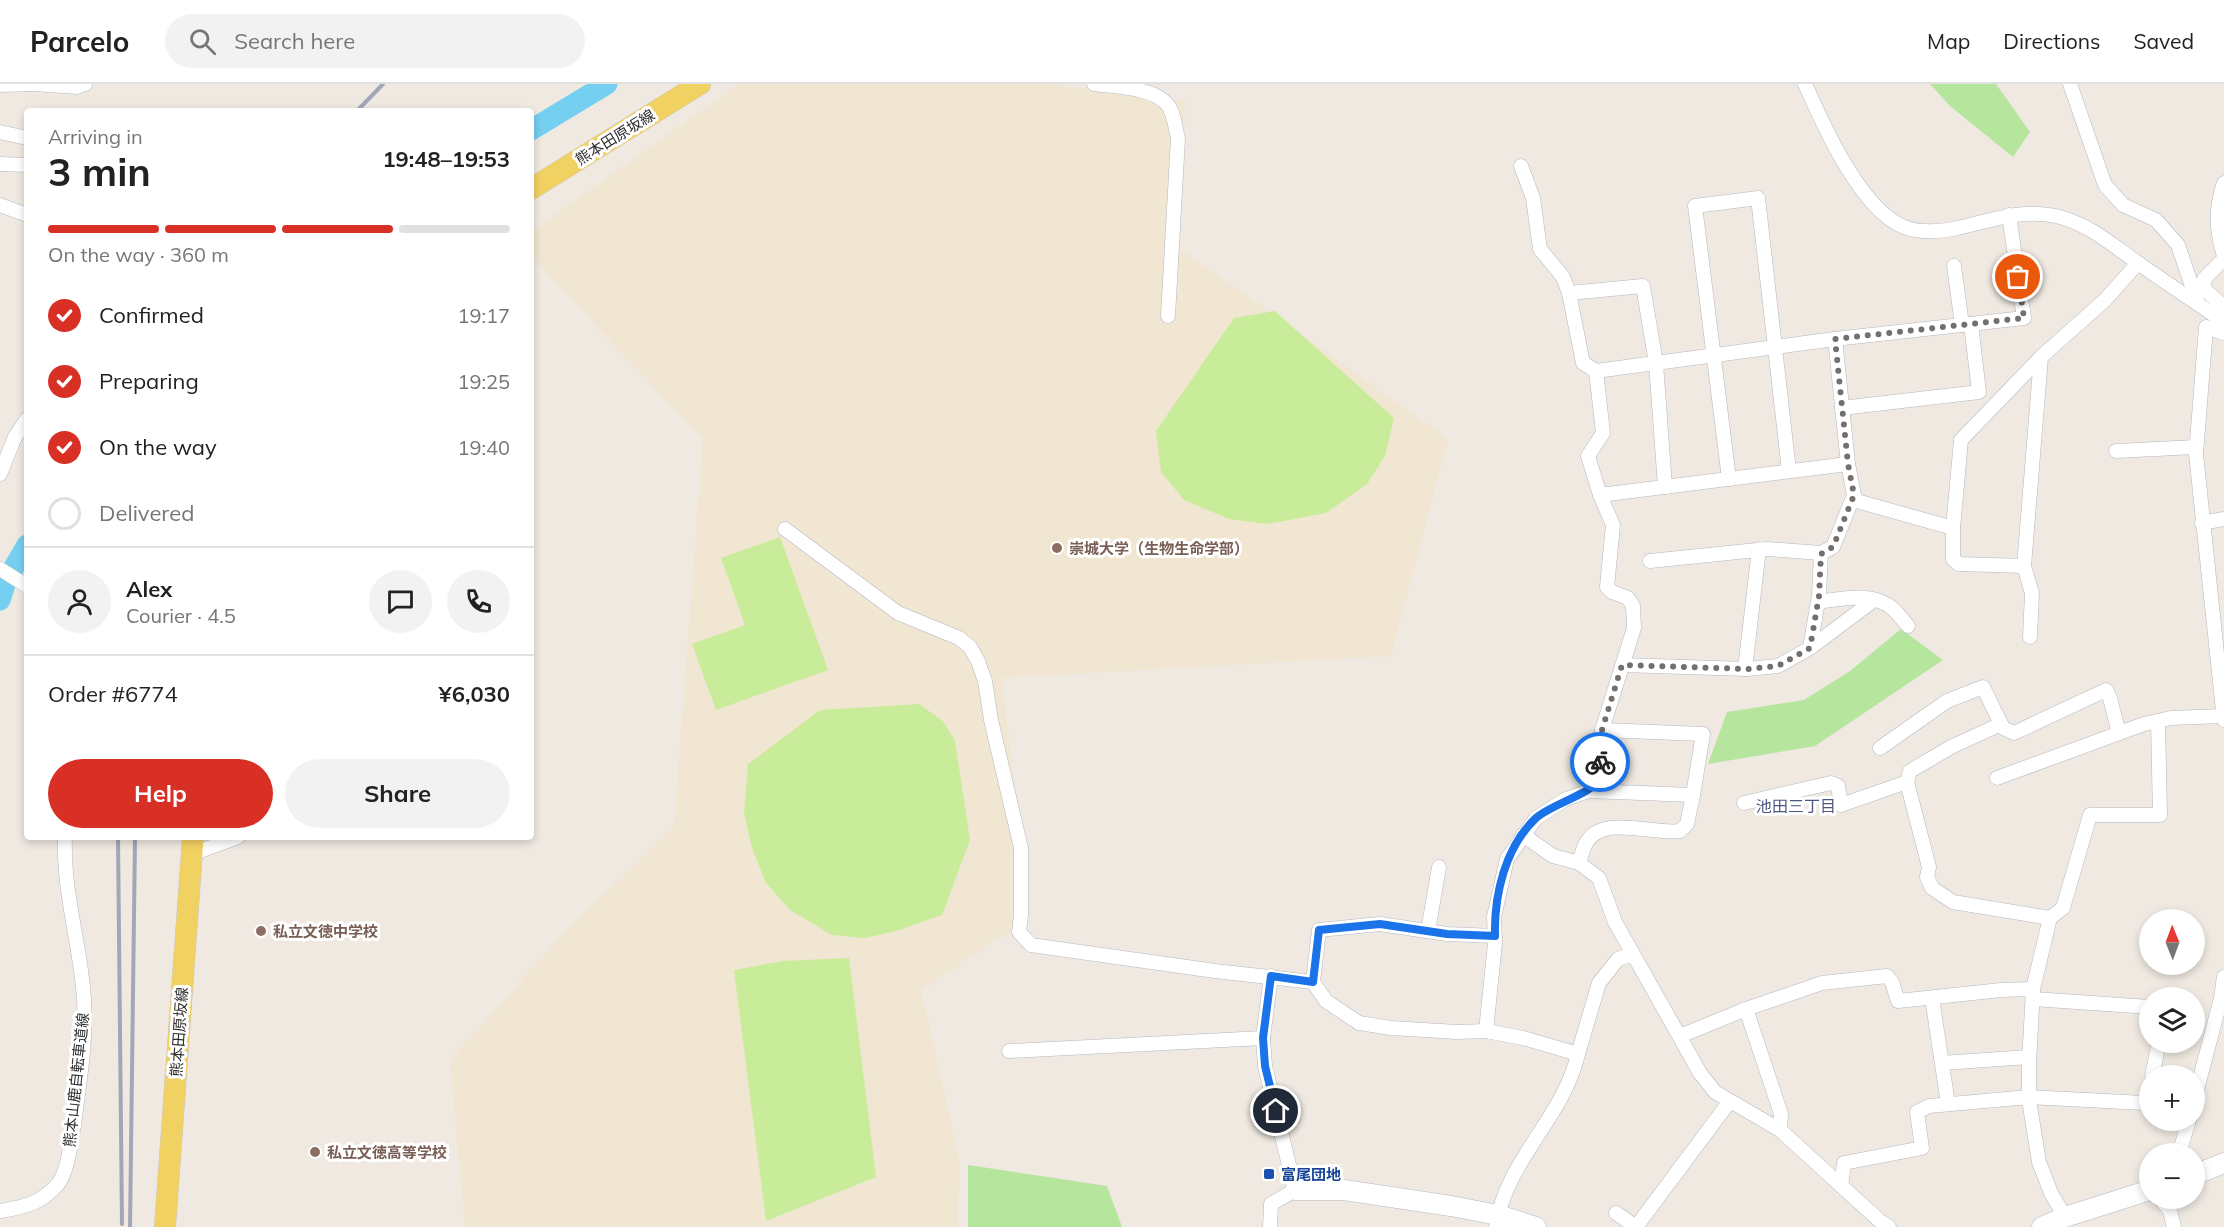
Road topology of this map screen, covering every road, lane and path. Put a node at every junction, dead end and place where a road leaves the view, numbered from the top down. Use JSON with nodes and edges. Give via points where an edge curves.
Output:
{"nodes":[{"id":1,"x":34,"y":84,"type":"edge"},
{"id":2,"x":85,"y":84,"type":"edge"},
{"id":3,"x":1094,"y":84,"type":"edge"},
{"id":4,"x":1804,"y":84,"type":"edge"},
{"id":5,"x":2070,"y":84,"type":"edge"},
{"id":6,"x":0,"y":85,"type":"edge"},
{"id":7,"x":692,"y":86,"type":"edge"},
{"id":8,"x":0,"y":94,"type":"edge"},
{"id":9,"x":0,"y":132,"type":"edge"},
{"id":10,"x":24,"y":137,"type":"edge"},
{"id":11,"x":0,"y":164,"type":"edge"},
{"id":12,"x":24,"y":165,"type":"edge"},
{"id":13,"x":1521,"y":166,"type":"dead end"},
{"id":14,"x":2224,"y":183,"type":"edge"},
{"id":15,"x":534,"y":187,"type":"edge"},
{"id":16,"x":0,"y":205,"type":"edge"},
{"id":17,"x":24,"y":214,"type":"edge"},
{"id":18,"x":2008,"y":215,"type":"junction"},
{"id":19,"x":2224,"y":257,"type":"edge"},
{"id":20,"x":2138,"y":263,"type":"junction"},
{"id":21,"x":1954,"y":266,"type":"dead end"},
{"id":22,"x":1569,"y":293,"type":"junction"},
{"id":23,"x":2198,"y":304,"type":"junction"},
{"id":24,"x":2224,"y":307,"type":"edge"},
{"id":25,"x":1168,"y":316,"type":"dead end"},
{"id":26,"x":2224,"y":322,"type":"edge"},
{"id":27,"x":1966,"y":325,"type":"junction"},
{"id":28,"x":2224,"y":333,"type":"edge"},
{"id":29,"x":1835,"y":339,"type":"junction"},
{"id":30,"x":1774,"y":347,"type":"junction"},
{"id":31,"x":1714,"y":356,"type":"junction"},
{"id":32,"x":2041,"y":357,"type":"junction"},
{"id":33,"x":1656,"y":363,"type":"junction"},
{"id":34,"x":1596,"y":371,"type":"junction"},
{"id":35,"x":1842,"y":408,"type":"junction"},
{"id":36,"x":24,"y":424,"type":"edge"},
{"id":37,"x":2196,"y":447,"type":"junction"},
{"id":38,"x":2116,"y":451,"type":"dead end"},
{"id":39,"x":1848,"y":464,"type":"junction"},
{"id":40,"x":1789,"y":471,"type":"junction"},
{"id":41,"x":0,"y":474,"type":"edge"},
{"id":42,"x":1729,"y":479,"type":"junction"},
{"id":43,"x":1665,"y":487,"type":"junction"},
{"id":44,"x":1600,"y":495,"type":"junction"},
{"id":45,"x":1854,"y":500,"type":"junction"},
{"id":46,"x":2224,"y":519,"type":"edge"},
{"id":47,"x":2202,"y":523,"type":"junction"},
{"id":48,"x":1953,"y":528,"type":"junction"},
{"id":49,"x":785,"y":529,"type":"dead end"},
{"id":50,"x":1759,"y":549,"type":"junction"},
{"id":51,"x":1821,"y":554,"type":"junction"},
{"id":52,"x":1650,"y":561,"type":"dead end"},
{"id":53,"x":2024,"y":566,"type":"junction"},
{"id":54,"x":0,"y":569,"type":"edge"},
{"id":55,"x":24,"y":584,"type":"edge"},
{"id":56,"x":1874,"y":600,"type":"junction"},
{"id":57,"x":1818,"y":602,"type":"junction"},
{"id":58,"x":1908,"y":626,"type":"dead end"},
{"id":59,"x":2030,"y":637,"type":"dead end"},
{"id":60,"x":1810,"y":648,"type":"junction"},
{"id":61,"x":1622,"y":665,"type":"junction"},
{"id":62,"x":1746,"y":669,"type":"junction"},
{"id":63,"x":2224,"y":718,"type":"edge"},
{"id":64,"x":2158,"y":721,"type":"junction"},
{"id":65,"x":2001,"y":724,"type":"junction"},
{"id":66,"x":1602,"y":730,"type":"junction"},
{"id":67,"x":2119,"y":733,"type":"junction"},
{"id":68,"x":1880,"y":748,"type":"dead end"},
{"id":69,"x":1997,"y":778,"type":"dead end"},
{"id":70,"x":1907,"y":782,"type":"junction"},
{"id":71,"x":1589,"y":791,"type":"junction"},
{"id":72,"x":1694,"y":795,"type":"junction"},
{"id":73,"x":1744,"y":803,"type":"dead end"},
{"id":74,"x":1522,"y":835,"type":"junction"},
{"id":75,"x":64,"y":840,"type":"edge"},
{"id":76,"x":221,"y":840,"type":"edge"},
{"id":77,"x":193,"y":845,"type":"edge"},
{"id":78,"x":1579,"y":863,"type":"junction"},
{"id":79,"x":1439,"y":867,"type":"dead end"},
{"id":80,"x":2050,"y":918,"type":"junction"},
{"id":81,"x":1428,"y":931,"type":"junction"},
{"id":82,"x":1495,"y":936,"type":"junction"},
{"id":83,"x":1633,"y":954,"type":"junction"},
{"id":84,"x":1271,"y":976,"type":"junction"},
{"id":85,"x":2224,"y":977,"type":"edge"},
{"id":86,"x":1313,"y":982,"type":"junction"},
{"id":87,"x":2033,"y":994,"type":"junction"},
{"id":88,"x":1932,"y":998,"type":"junction"},
{"id":89,"x":2139,"y":1006,"type":"edge"},
{"id":90,"x":1746,"y":1009,"type":"junction"},
{"id":91,"x":1486,"y":1031,"type":"junction"},
{"id":92,"x":1680,"y":1036,"type":"junction"},
{"id":93,"x":1263,"y":1038,"type":"junction"},
{"id":94,"x":1009,"y":1051,"type":"dead end"},
{"id":95,"x":1578,"y":1054,"type":"junction"},
{"id":96,"x":2029,"y":1058,"type":"junction"},
{"id":97,"x":1942,"y":1063,"type":"junction"},
{"id":98,"x":2204,"y":1065,"type":"edge"},
{"id":99,"x":2029,"y":1097,"type":"junction"},
{"id":100,"x":1730,"y":1101,"type":"junction"},
{"id":101,"x":2139,"y":1103,"type":"edge"},
{"id":102,"x":1948,"y":1104,"type":"junction"},
{"id":103,"x":1780,"y":1130,"type":"junction"},
{"id":104,"x":2224,"y":1163,"type":"edge"},
{"id":105,"x":2205,"y":1170,"type":"edge"},
{"id":106,"x":1841,"y":1186,"type":"junction"},
{"id":107,"x":1295,"y":1190,"type":"junction"},
{"id":108,"x":2139,"y":1193,"type":"edge"},
{"id":109,"x":2168,"y":1209,"type":"edge"},
{"id":110,"x":0,"y":1211,"type":"edge"},
{"id":111,"x":1616,"y":1213,"type":"dead end"},
{"id":112,"x":2065,"y":1217,"type":"junction"},
{"id":113,"x":1497,"y":1221,"type":"edge"},
{"id":114,"x":165,"y":1227,"type":"edge"},
{"id":115,"x":1270,"y":1227,"type":"edge"},
{"id":116,"x":1536,"y":1227,"type":"edge"},
{"id":117,"x":1636,"y":1227,"type":"edge"},
{"id":118,"x":1889,"y":1227,"type":"edge"},
{"id":119,"x":2042,"y":1227,"type":"edge"},
{"id":120,"x":2174,"y":1227,"type":"edge"}],
"edges":[{"from":1,"to":2,"type":"street"},
{"from":1,"to":6,"type":"street"},
{"from":1,"to":8,"type":"street"},
{"from":3,"to":25,"type":"street","via":[[1142,90],[1166,102],[1173,117],[1178,138]]},
{"from":4,"to":18,"type":"street","via":[[1859,188],[1881,212],[1904,227],[1931,232]]},
{"from":5,"to":23,"type":"street","via":[[2105,185],[2123,205],[2156,220],[2178,245]]},
{"from":7,"to":15,"type":"main road","name":"熊本田原坂線"},
{"from":9,"to":10,"type":"street"},
{"from":11,"to":12,"type":"street"},
{"from":13,"to":22,"type":"street","via":[[1533,198],[1540,249],[1563,277]]},
{"from":14,"to":19,"type":"street","via":[[2217,219]]},
{"from":16,"to":17,"type":"street"},
{"from":18,"to":20,"type":"street","via":[[2055,216],[2083,225]]},
{"from":18,"to":27,"type":"street","via":[[2024,318]]},
{"from":19,"to":24,"type":"street","via":[[2204,279],[2204,289]]},
{"from":20,"to":23,"type":"street"},
{"from":20,"to":32,"type":"street"},
{"from":21,"to":27,"type":"street"},
{"from":22,"to":33,"type":"street","via":[[1643,286]]},
{"from":22,"to":34,"type":"street","via":[[1583,363]]},
{"from":23,"to":26,"type":"street"},
{"from":27,"to":29,"type":"street"},
{"from":27,"to":35,"type":"street","via":[[1979,392]]},
{"from":28,"to":37,"type":"street","via":[[2206,327]]},
{"from":29,"to":30,"type":"street"},
{"from":29,"to":35,"type":"street"},
{"from":30,"to":31,"type":"street"},
{"from":30,"to":31,"type":"street","via":[[1758,198],[1695,206]]},
{"from":30,"to":40,"type":"street"},
{"from":31,"to":33,"type":"street"},
{"from":31,"to":42,"type":"street"},
{"from":32,"to":48,"type":"street","via":[[1961,440]]},
{"from":32,"to":53,"type":"street"},
{"from":33,"to":34,"type":"street"},
{"from":33,"to":43,"type":"street"},
{"from":34,"to":44,"type":"street","via":[[1603,434],[1588,456]]},
{"from":35,"to":39,"type":"street"},
{"from":36,"to":41,"type":"street"},
{"from":37,"to":38,"type":"street"},
{"from":37,"to":47,"type":"street"},
{"from":39,"to":40,"type":"street"},
{"from":39,"to":45,"type":"street"},
{"from":40,"to":42,"type":"street"},
{"from":42,"to":43,"type":"street"},
{"from":43,"to":44,"type":"street"},
{"from":44,"to":61,"type":"street","via":[[1613,525],[1607,587],[1628,598],[1633,606],[1634,628]]},
{"from":45,"to":48,"type":"street"},
{"from":45,"to":51,"type":"street","via":[[1833,547]]},
{"from":46,"to":47,"type":"street"},
{"from":47,"to":63,"type":"street"},
{"from":48,"to":53,"type":"street","via":[[1955,561],[1959,564]]},
{"from":49,"to":84,"type":"street","via":[[898,613],[959,638],[970,647],[985,681],[1021,848],[1019,932],[1031,945]]},
{"from":50,"to":51,"type":"street"},
{"from":50,"to":52,"type":"street"},
{"from":50,"to":62,"type":"street"},
{"from":51,"to":57,"type":"street"},
{"from":53,"to":59,"type":"street","via":[[2032,593]]},
{"from":54,"to":55,"type":"street"},
{"from":56,"to":57,"type":"street","via":[[1862,597]]},
{"from":56,"to":58,"type":"street","via":[[1890,606]]},
{"from":56,"to":60,"type":"street"},
{"from":57,"to":60,"type":"street"},
{"from":60,"to":62,"type":"street","via":[[1778,666]]},
{"from":61,"to":62,"type":"street"},
{"from":61,"to":66,"type":"street"},
{"from":63,"to":64,"type":"street"},
{"from":64,"to":67,"type":"street"},
{"from":64,"to":80,"type":"street","via":[[2160,815],[2090,815],[2063,909]]},
{"from":65,"to":67,"type":"street","via":[[2013,733],[2106,690]]},
{"from":65,"to":68,"type":"street","via":[[1983,687],[1947,701]]},
{"from":65,"to":70,"type":"street","via":[[1910,771]]},
{"from":66,"to":71,"type":"street","via":[[1598,781]]},
{"from":66,"to":72,"type":"street","via":[[1703,734]]},
{"from":67,"to":69,"type":"street"},
{"from":70,"to":73,"type":"street","via":[[1841,805],[1838,786],[1831,783]]},
{"from":70,"to":80,"type":"street","via":[[1932,888],[1953,902]]},
{"from":71,"to":72,"type":"street"},
{"from":71,"to":74,"type":"street","via":[[1548,810]]},
{"from":72,"to":78,"type":"street","via":[[1687,824],[1680,831],[1614,827],[1599,830],[1586,843]]},
{"from":74,"to":78,"type":"street","via":[[1553,856]]},
{"from":74,"to":82,"type":"street","via":[[1507,859],[1494,917]]},
{"from":75,"to":110,"type":"street","name":"熊本山鹿自転車道線","via":[[83,988],[84,1027],[70,1151],[59,1183],[48,1193],[27,1207]]},
{"from":76,"to":77,"type":"street"},
{"from":77,"to":114,"type":"main road","name":"熊本田原坂線"},
{"from":78,"to":83,"type":"street","via":[[1599,878],[1615,922]]},
{"from":79,"to":81,"type":"street"},
{"from":80,"to":87,"type":"street"},
{"from":81,"to":82,"type":"street"},
{"from":81,"to":86,"type":"street","via":[[1380,924],[1319,930]]},
{"from":82,"to":91,"type":"street"},
{"from":83,"to":92,"type":"street"},
{"from":83,"to":95,"type":"street","via":[[1618,959],[1599,983]]},
{"from":84,"to":86,"type":"street"},
{"from":84,"to":93,"type":"street"},
{"from":85,"to":98,"type":"street"},
{"from":86,"to":91,"type":"street","via":[[1326,1001],[1359,1023]]},
{"from":87,"to":88,"type":"street","via":[[2001,990]]},
{"from":87,"to":89,"type":"street"},
{"from":87,"to":96,"type":"street"},
{"from":88,"to":90,"type":"street","via":[[1898,1001],[1887,976],[1822,983]]},
{"from":88,"to":97,"type":"street"},
{"from":90,"to":92,"type":"street"},
{"from":90,"to":103,"type":"street","via":[[1781,1114]]},
{"from":91,"to":95,"type":"street"},
{"from":92,"to":100,"type":"street","via":[[1700,1073],[1715,1092]]},
{"from":93,"to":94,"type":"street"},
{"from":93,"to":107,"type":"street","via":[[1265,1066]]},
{"from":95,"to":113,"type":"street","via":[[1563,1094],[1517,1167]]},
{"from":96,"to":97,"type":"street"},
{"from":96,"to":99,"type":"street"},
{"from":97,"to":102,"type":"street"},
{"from":99,"to":101,"type":"street"},
{"from":99,"to":102,"type":"street"},
{"from":99,"to":112,"type":"street","via":[[2039,1162]]},
{"from":100,"to":103,"type":"street"},
{"from":100,"to":117,"type":"street"},
{"from":102,"to":106,"type":"street","via":[[1917,1112],[1923,1148],[1844,1163]]},
{"from":103,"to":106,"type":"street"},
{"from":104,"to":105,"type":"street"},
{"from":106,"to":118,"type":"street"},
{"from":107,"to":113,"type":"street","via":[[1344,1190],[1451,1206]]},
{"from":107,"to":115,"type":"street","via":[[1271,1203]]},
{"from":108,"to":112,"type":"street"},
{"from":109,"to":120,"type":"street"},
{"from":111,"to":117,"type":"street"},
{"from":112,"to":119,"type":"street"},
{"from":113,"to":116,"type":"street"}]}
